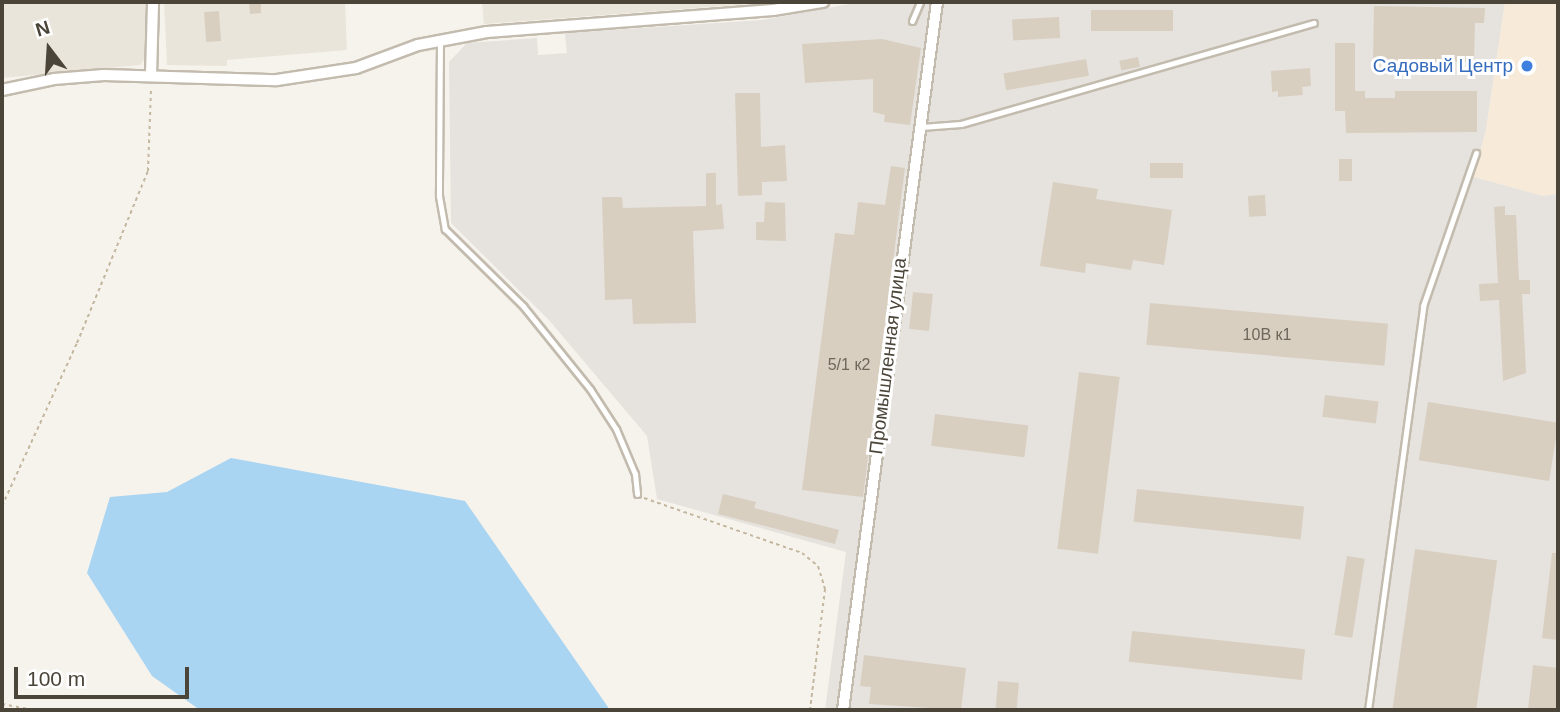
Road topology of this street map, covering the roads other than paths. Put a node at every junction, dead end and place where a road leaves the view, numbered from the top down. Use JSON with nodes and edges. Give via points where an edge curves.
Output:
{"nodes":[{"id":1,"x":153,"y":2,"type":"edge"},
{"id":2,"x":823,"y":2,"type":"edge"},
{"id":3,"x":920,"y":2,"type":"edge"},
{"id":4,"x":937,"y":2,"type":"edge"},
{"id":5,"x":912,"y":21,"type":"dead end"},
{"id":6,"x":1314,"y":23,"type":"dead end"},
{"id":7,"x":440,"y":40,"type":"junction"},
{"id":8,"x":151,"y":75,"type":"junction"},
{"id":9,"x":2,"y":90,"type":"edge"},
{"id":10,"x":918,"y":127,"type":"junction"},
{"id":11,"x":1476,"y":153,"type":"dead end"},
{"id":12,"x":1423,"y":306,"type":"junction"},
{"id":13,"x":1431,"y":310,"type":"dead end"},
{"id":14,"x":637,"y":494,"type":"road end"},
{"id":15,"x":843,"y":710,"type":"edge"},
{"id":16,"x":1368,"y":710,"type":"edge"}],
"edges":[{"from":1,"to":8,"type":"street"},
{"from":2,"to":7,"type":"street","via":[[742,17],[487,32]]},
{"from":3,"to":5,"type":"lane"},
{"from":4,"to":10,"type":"street","name":"Промышленная улица"},
{"from":6,"to":10,"type":"lane","via":[[961,124]]},
{"from":7,"to":8,"type":"street","via":[[356,68],[277,80]]},
{"from":7,"to":14,"type":"lane","via":[[439,196],[445,229],[523,306],[590,389],[616,429],[635,474]]},
{"from":8,"to":9,"type":"street","via":[[54,79]]},
{"from":10,"to":15,"type":"street","name":"Промышленная улица"},
{"from":11,"to":12,"type":"lane"},
{"from":12,"to":13,"type":"lane"},
{"from":12,"to":16,"type":"lane"}]}
